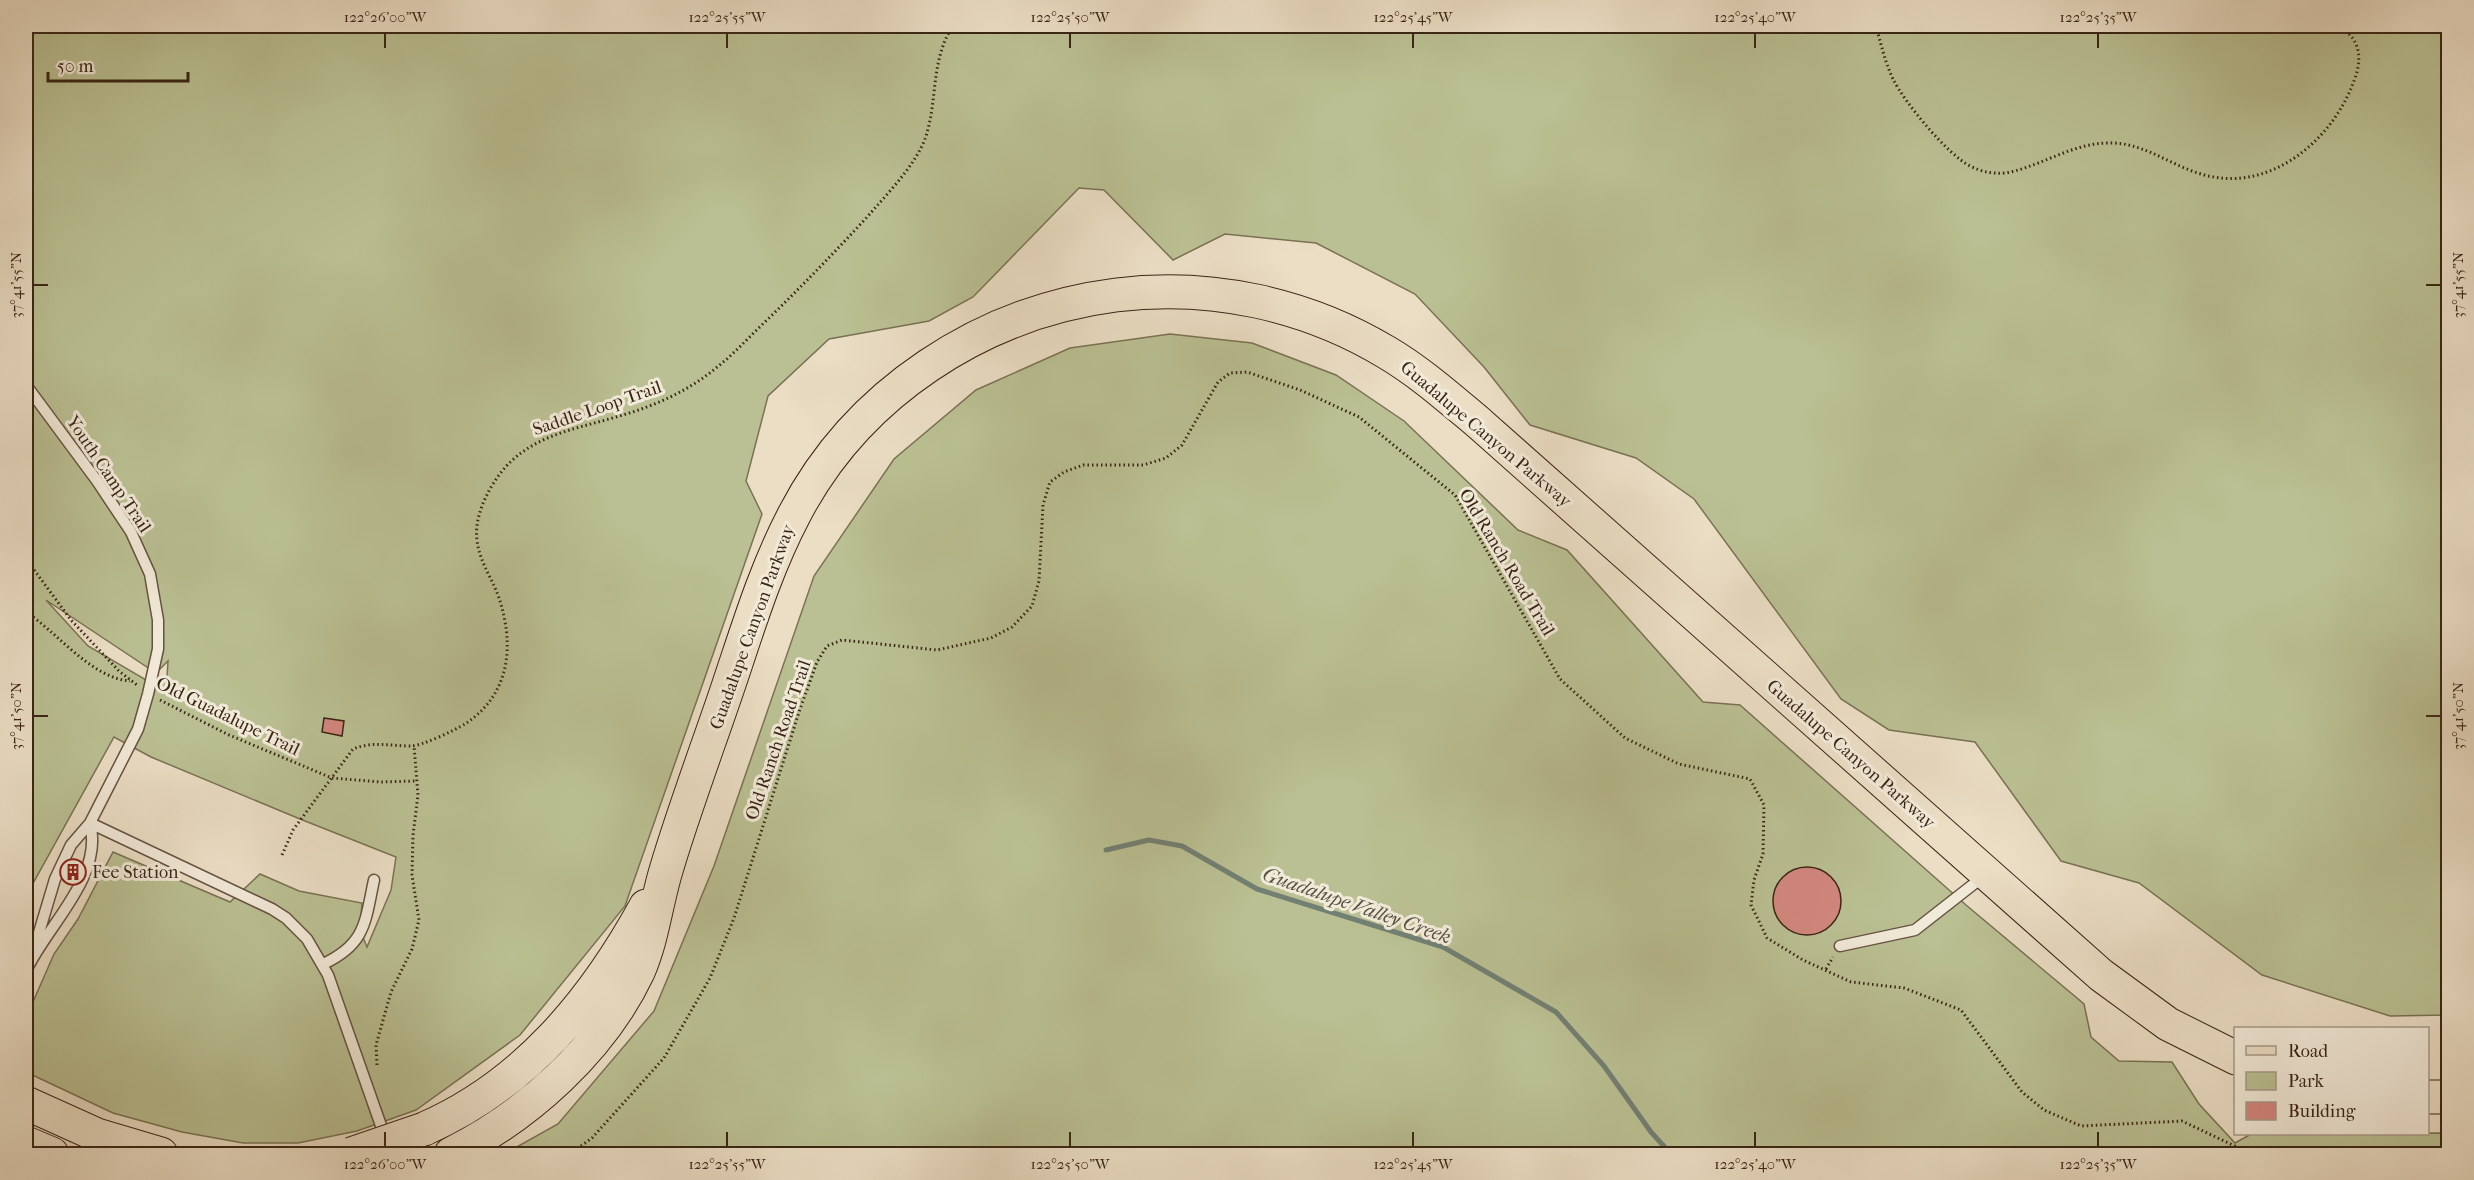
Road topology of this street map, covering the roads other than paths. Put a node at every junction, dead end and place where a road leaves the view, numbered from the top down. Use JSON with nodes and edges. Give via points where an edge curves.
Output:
{"nodes":[{"id":1,"x":26,"y":385,"type":"edge"},
{"id":2,"x":90,"y":823,"type":"junction"},
{"id":3,"x":666,"y":870,"type":"junction"},
{"id":4,"x":1987,"y":874,"type":"junction"},
{"id":5,"x":374,"y":880,"type":"dead end"},
{"id":6,"x":1840,"y":946,"type":"dead end"},
{"id":7,"x":33,"y":956,"type":"junction"},
{"id":8,"x":322,"y":964,"type":"junction"},
{"id":9,"x":26,"y":970,"type":"edge"},
{"id":10,"x":2234,"y":1058,"type":"edge"},
{"id":11,"x":2429,"y":1097,"type":"edge"},
{"id":12,"x":2448,"y":1097,"type":"edge"},
{"id":13,"x":34,"y":1133,"type":"edge"},
{"id":14,"x":349,"y":1154,"type":"edge"},
{"id":15,"x":161,"y":1155,"type":"edge"},
{"id":16,"x":391,"y":1155,"type":"edge"},
{"id":17,"x":451,"y":1155,"type":"edge"}],
"edges":[{"from":1,"to":2,"type":"lane","name":"Youth Camp Trail","via":[[117,510],[146,564],[156,597],[158,648],[138,729]]},
{"from":2,"to":7,"type":"lane","name":"Youth Camp Trail","via":[[71,845],[55,879]]},
{"from":2,"to":7,"type":"lane","via":[[93,843],[89,863],[71,900]]},
{"from":2,"to":8,"type":"lane","via":[[273,909],[297,928]]},
{"from":3,"to":4,"type":"main road","name":"Guadalupe Canyon Parkway","via":[[770,567],[806,493],[843,442],[918,373],[989,331],[1028,315],[1086,300],[1168,292],[1251,299],[1291,309],[1358,337],[1419,374]]},
{"from":3,"to":14,"type":"main road","name":"Guadalupe Canyon Parkway","bridge":true,"via":[[598,984],[560,1032],[531,1060],[466,1107],[424,1129]]},
{"from":3,"to":17,"type":"main road","name":"Guadalupe Canyon Parkway","via":[[642,962],[604,1025],[562,1074],[530,1103]]},
{"from":4,"to":6,"type":"lane","via":[[1915,930]]},
{"from":4,"to":10,"type":"main road","name":"Guadalupe Canyon Parkway","via":[[2134,1000],[2185,1034]]},
{"from":5,"to":8,"type":"lane","via":[[360,935],[344,953]]},
{"from":7,"to":9,"type":"lane"},
{"from":8,"to":16,"type":"lane"},
{"from":11,"to":12,"type":"main road"},
{"from":13,"to":15,"type":"main road","via":[[97,1135]]}]}
